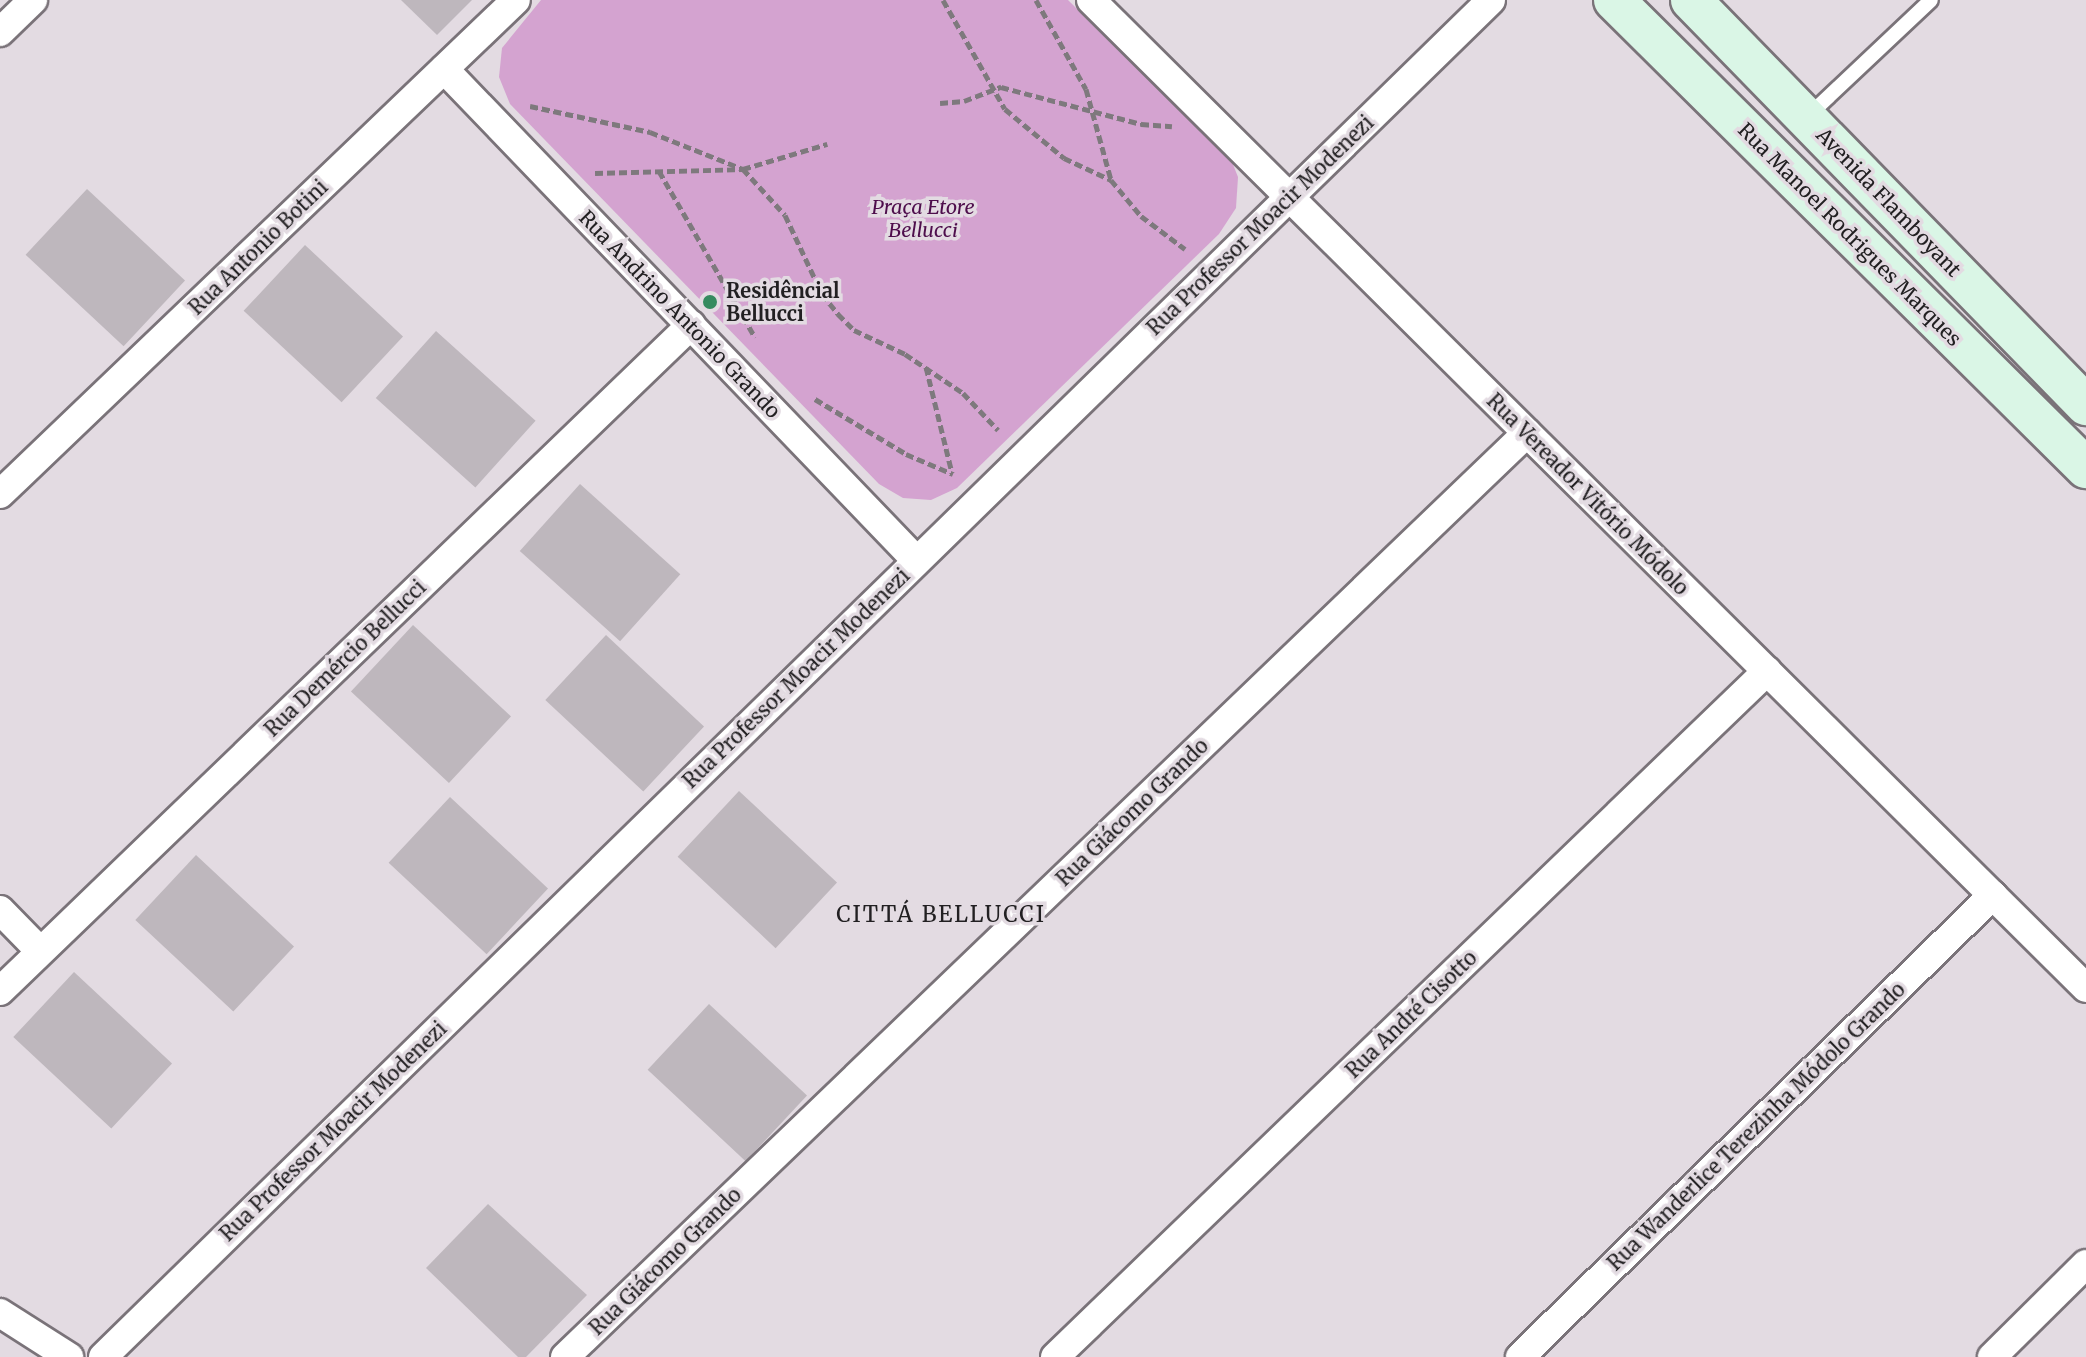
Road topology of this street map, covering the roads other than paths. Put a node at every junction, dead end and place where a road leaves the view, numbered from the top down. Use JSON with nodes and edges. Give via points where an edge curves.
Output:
{"nodes":[{"id":1,"x":33,"y":0,"type":"edge"},
{"id":2,"x":516,"y":0,"type":"edge"},
{"id":3,"x":1091,"y":0,"type":"edge"},
{"id":4,"x":1491,"y":0,"type":"edge"},
{"id":5,"x":1614,"y":0,"type":"edge"},
{"id":6,"x":1691,"y":0,"type":"edge"},
{"id":7,"x":1931,"y":0,"type":"edge"},
{"id":8,"x":0,"y":32,"type":"edge"},
{"id":9,"x":444,"y":69,"type":"junction"},
{"id":10,"x":1806,"y":118,"type":"junction"},
{"id":11,"x":1289,"y":196,"type":"junction"},
{"id":12,"x":691,"y":325,"type":"junction"},
{"id":13,"x":2086,"y":405,"type":"edge"},
{"id":14,"x":1527,"y":433,"type":"junction"},
{"id":15,"x":2086,"y":468,"type":"edge"},
{"id":16,"x":0,"y":494,"type":"edge"},
{"id":17,"x":916,"y":560,"type":"junction"},
{"id":18,"x":1767,"y":671,"type":"junction"},
{"id":19,"x":1993,"y":895,"type":"junction"},
{"id":20,"x":0,"y":910,"type":"edge"},
{"id":21,"x":40,"y":951,"type":"junction"},
{"id":22,"x":2086,"y":988,"type":"edge"},
{"id":23,"x":0,"y":991,"type":"edge"},
{"id":24,"x":2086,"y":1264,"type":"edge"},
{"id":25,"x":0,"y":1313,"type":"edge"},
{"id":26,"x":69,"y":1357,"type":"edge"},
{"id":27,"x":103,"y":1357,"type":"edge"},
{"id":28,"x":565,"y":1357,"type":"edge"},
{"id":29,"x":1055,"y":1357,"type":"edge"},
{"id":30,"x":1520,"y":1357,"type":"edge"},
{"id":31,"x":1992,"y":1357,"type":"edge"}],
"edges":[{"from":1,"to":8,"type":"street"},
{"from":2,"to":9,"type":"street","name":"Rua Antonio Botini"},
{"from":3,"to":11,"type":"street","name":"Rua Vereador Vitório Módolo"},
{"from":4,"to":11,"type":"street","name":"Rua Professor Moacir Modenezi"},
{"from":5,"to":15,"type":"street","name":"Rua Manoel Rodrigues Marques"},
{"from":6,"to":10,"type":"street","name":"Avenida Flamboyant"},
{"from":7,"to":10,"type":"lane"},
{"from":9,"to":12,"type":"street","name":"Rua Andrino Antonio Grando"},
{"from":9,"to":16,"type":"street","name":"Rua Antonio Botini"},
{"from":10,"to":13,"type":"street","name":"Avenida Flamboyant"},
{"from":11,"to":14,"type":"street","name":"Rua Vereador Vitório Módolo"},
{"from":11,"to":17,"type":"street","name":"Rua Professor Moacir Modenezi"},
{"from":12,"to":17,"type":"street","name":"Rua Andrino Antonio Grando"},
{"from":12,"to":21,"type":"street","name":"Rua Demércio Bellucci"},
{"from":14,"to":18,"type":"street","name":"Rua Vereador Vitório Módolo"},
{"from":14,"to":28,"type":"street","name":"Rua Giácomo Grando"},
{"from":17,"to":27,"type":"street","name":"Rua Professor Moacir Modenezi"},
{"from":18,"to":19,"type":"street","name":"Rua Vereador Vitório Módolo"},
{"from":18,"to":29,"type":"street","name":"Rua André Cisotto"},
{"from":19,"to":22,"type":"street","name":"Rua Vereador Vitório Módolo"},
{"from":19,"to":30,"type":"street","name":"Rua Wanderlice Terezinha Módolo Grando"},
{"from":20,"to":21,"type":"street"},
{"from":21,"to":23,"type":"street","name":"Rua Demércio Bellucci"},
{"from":24,"to":31,"type":"street"},
{"from":25,"to":26,"type":"street"}]}
